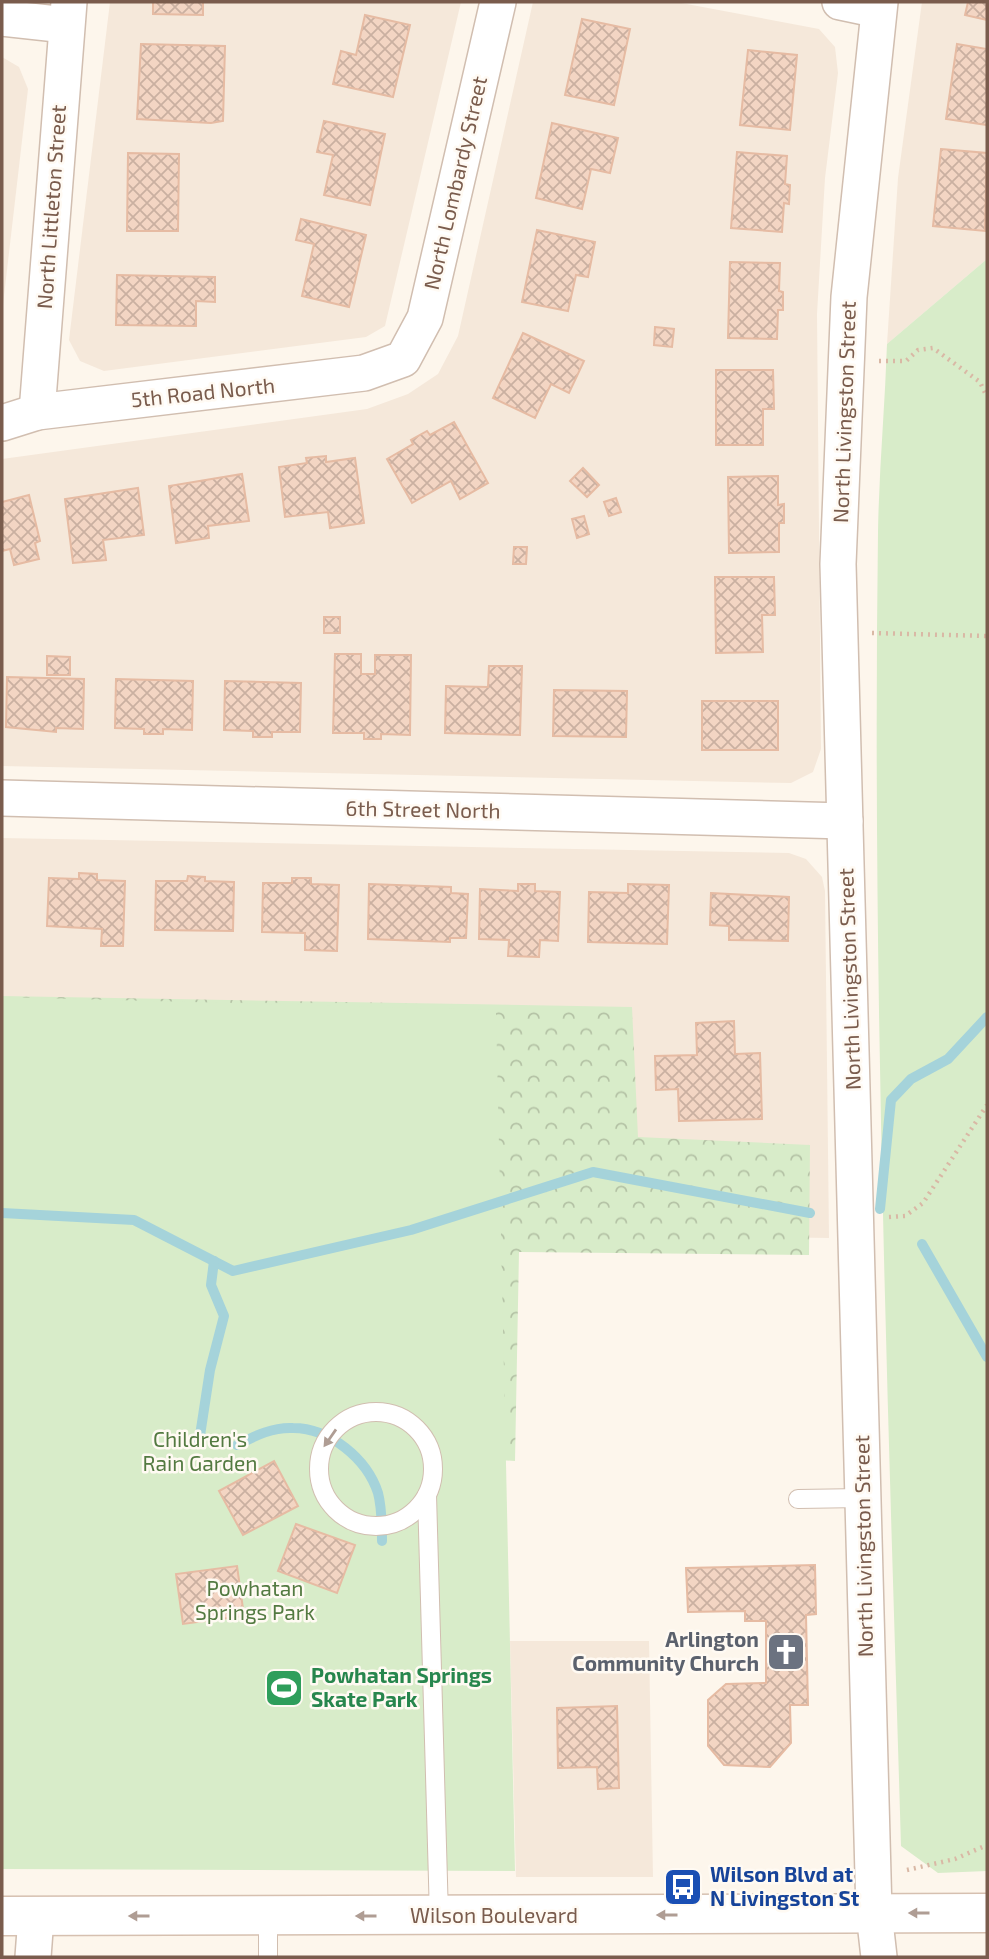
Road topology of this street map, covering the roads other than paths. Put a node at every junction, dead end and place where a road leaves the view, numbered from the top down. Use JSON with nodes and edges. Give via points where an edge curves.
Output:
{"nodes":[{"id":1,"x":498,"y":2,"type":"edge"},
{"id":2,"x":840,"y":2,"type":"edge"},
{"id":3,"x":879,"y":6,"type":"edge"},
{"id":4,"x":68,"y":13,"type":"edge"},
{"id":5,"x":2,"y":18,"type":"edge"},
{"id":6,"x":403,"y":359,"type":"joint"},
{"id":7,"x":37,"y":412,"type":"junction"},
{"id":8,"x":2,"y":423,"type":"edge"},
{"id":9,"x":2,"y":798,"type":"edge"},
{"id":10,"x":845,"y":821,"type":"junction"},
{"id":11,"x":427,"y":1495,"type":"junction"},
{"id":12,"x":862,"y":1498,"type":"junction"},
{"id":13,"x":798,"y":1499,"type":"dead end"},
{"id":14,"x":874,"y":1913,"type":"junction"},
{"id":15,"x":987,"y":1913,"type":"edge"},
{"id":16,"x":19,"y":1916,"type":"edge"},
{"id":17,"x":268,"y":1916,"type":"junction"},
{"id":18,"x":439,"y":1916,"type":"junction"},
{"id":19,"x":33,"y":1957,"type":"edge"},
{"id":20,"x":268,"y":1957,"type":"edge"},
{"id":21,"x":878,"y":1957,"type":"edge"}],
"edges":[{"from":1,"to":6,"type":"street","name":"North Lombardy Street","via":[[425,318]]},
{"from":2,"to":3,"type":"street"},
{"from":3,"to":10,"type":"street","name":"North Livingston Street","via":[[849,297],[838,564]]},
{"from":4,"to":5,"type":"street"},
{"from":4,"to":7,"type":"street","name":"North Littleton Street"},
{"from":6,"to":7,"type":"street","name":"5th Road North","via":[[364,373],[307,382]]},
{"from":7,"to":8,"type":"street","name":"5th Road North"},
{"from":9,"to":10,"type":"street","name":"6th Street North"},
{"from":10,"to":12,"type":"street","name":"North Livingston Street"},
{"from":11,"to":11,"type":"lane","one_way":true,"via":[[433,1461],[417,1430],[403,1419],[369,1412],[350,1418],[323,1446],[318,1465],[321,1485],[329,1503],[344,1516],[382,1526],[416,1511]]},
{"from":11,"to":18,"type":"lane"},
{"from":12,"to":13,"type":"lane"},
{"from":12,"to":14,"type":"street","name":"North Livingston Street"},
{"from":15,"to":14,"type":"main road","name":"Wilson Boulevard","one_way":true},
{"from":14,"to":18,"type":"main road","name":"Wilson Boulevard","one_way":true},
{"from":14,"to":21,"type":"street","name":"North Livingston Street"},
{"from":17,"to":16,"type":"main road","name":"Wilson Boulevard","one_way":true},
{"from":16,"to":19,"type":"street"},
{"from":18,"to":17,"type":"main road","name":"Wilson Boulevard","one_way":true},
{"from":17,"to":20,"type":"lane"}]}
